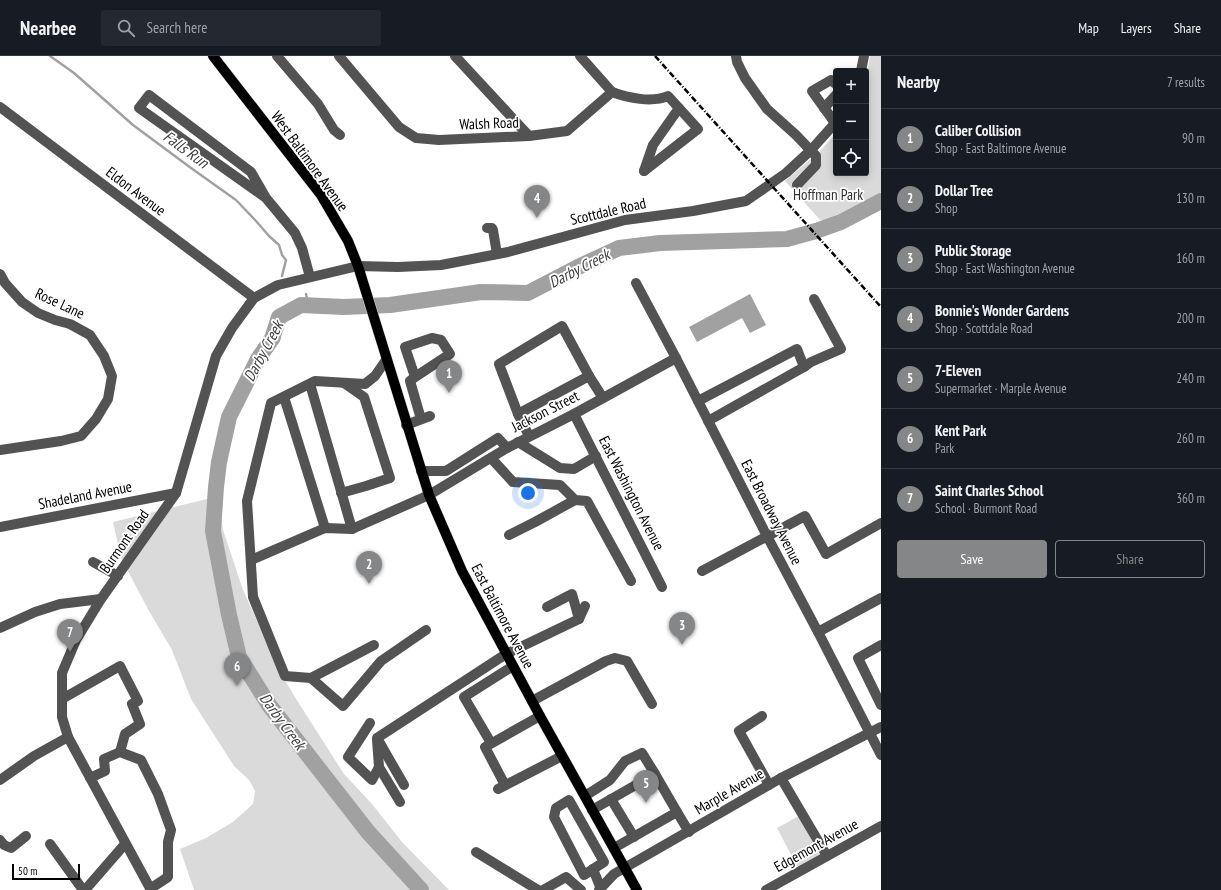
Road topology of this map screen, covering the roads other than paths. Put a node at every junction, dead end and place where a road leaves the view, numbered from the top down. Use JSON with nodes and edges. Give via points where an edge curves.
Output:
{"nodes":[{"id":1,"x":213,"y":56,"type":"edge"},
{"id":2,"x":277,"y":56,"type":"edge"},
{"id":3,"x":339,"y":56,"type":"edge"},
{"id":4,"x":455,"y":56,"type":"edge"},
{"id":5,"x":580,"y":56,"type":"edge"},
{"id":6,"x":736,"y":56,"type":"edge"},
{"id":7,"x":864,"y":56,"type":"edge"},
{"id":8,"x":862,"y":68,"type":"edge"},
{"id":9,"x":833,"y":82,"type":"edge"},
{"id":10,"x":612,"y":92,"type":"junction"},
{"id":11,"x":833,"y":98,"type":"edge"},
{"id":12,"x":0,"y":107,"type":"edge"},
{"id":13,"x":679,"y":108,"type":"junction"},
{"id":14,"x":824,"y":108,"type":"junction"},
{"id":15,"x":833,"y":119,"type":"edge"},
{"id":16,"x":833,"y":124,"type":"edge"},
{"id":17,"x":340,"y":135,"type":"dead end"},
{"id":18,"x":529,"y":136,"type":"junction"},
{"id":19,"x":811,"y":150,"type":"junction"},
{"id":20,"x":797,"y":185,"type":"dead end"},
{"id":21,"x":266,"y":198,"type":"junction"},
{"id":22,"x":487,"y":228,"type":"dead end"},
{"id":23,"x":497,"y":254,"type":"junction"},
{"id":24,"x":358,"y":266,"type":"junction"},
{"id":25,"x":0,"y":274,"type":"edge"},
{"id":26,"x":310,"y":277,"type":"junction"},
{"id":27,"x":636,"y":283,"type":"dead end"},
{"id":28,"x":254,"y":298,"type":"junction"},
{"id":29,"x":814,"y":299,"type":"dead end"},
{"id":30,"x":380,"y":340,"type":"joint"},
{"id":31,"x":676,"y":358,"type":"junction"},
{"id":32,"x":386,"y":360,"type":"junction"},
{"id":33,"x":804,"y":367,"type":"junction"},
{"id":34,"x":589,"y":376,"type":"junction"},
{"id":35,"x":415,"y":377,"type":"junction"},
{"id":36,"x":344,"y":383,"type":"junction"},
{"id":37,"x":310,"y":384,"type":"junction"},
{"id":38,"x":284,"y":397,"type":"junction"},
{"id":39,"x":603,"y":398,"type":"junction"},
{"id":40,"x":698,"y":401,"type":"junction"},
{"id":41,"x":518,"y":414,"type":"junction"},
{"id":42,"x":574,"y":414,"type":"junction"},
{"id":43,"x":708,"y":421,"type":"junction"},
{"id":44,"x":406,"y":425,"type":"junction"},
{"id":45,"x":529,"y":436,"type":"junction"},
{"id":46,"x":518,"y":442,"type":"junction"},
{"id":47,"x":507,"y":448,"type":"junction"},
{"id":48,"x":0,"y":450,"type":"edge"},
{"id":49,"x":596,"y":456,"type":"junction"},
{"id":50,"x":491,"y":458,"type":"junction"},
{"id":51,"x":421,"y":471,"type":"junction"},
{"id":52,"x":176,"y":493,"type":"junction"},
{"id":53,"x":341,"y":493,"type":"junction"},
{"id":54,"x":429,"y":495,"type":"junction"},
{"id":55,"x":575,"y":500,"type":"junction"},
{"id":56,"x":881,"y":523,"type":"edge"},
{"id":57,"x":0,"y":527,"type":"edge"},
{"id":58,"x":325,"y":528,"type":"junction"},
{"id":59,"x":352,"y":529,"type":"junction"},
{"id":60,"x":509,"y":536,"type":"dead end"},
{"id":61,"x":767,"y":536,"type":"junction"},
{"id":62,"x":251,"y":560,"type":"junction"},
{"id":63,"x":92,"y":562,"type":"dead end"},
{"id":64,"x":702,"y":571,"type":"dead end"},
{"id":65,"x":118,"y":576,"type":"junction"},
{"id":66,"x":631,"y":581,"type":"dead end"},
{"id":67,"x":662,"y":587,"type":"dead end"},
{"id":68,"x":881,"y":598,"type":"edge"},
{"id":69,"x":101,"y":599,"type":"junction"},
{"id":70,"x":585,"y":606,"type":"dead end"},
{"id":71,"x":547,"y":607,"type":"dead end"},
{"id":72,"x":579,"y":619,"type":"junction"},
{"id":73,"x":0,"y":628,"type":"edge"},
{"id":74,"x":426,"y":630,"type":"dead end"},
{"id":75,"x":818,"y":632,"type":"junction"},
{"id":76,"x":881,"y":645,"type":"edge"},
{"id":77,"x":374,"y":646,"type":"dead end"},
{"id":78,"x":506,"y":654,"type":"junction"},
{"id":79,"x":513,"y":666,"type":"junction"},
{"id":80,"x":311,"y":678,"type":"junction"},
{"id":81,"x":62,"y":699,"type":"junction"},
{"id":82,"x":532,"y":702,"type":"junction"},
{"id":83,"x":652,"y":704,"type":"dead end"},
{"id":84,"x":881,"y":705,"type":"edge"},
{"id":85,"x":540,"y":716,"type":"junction"},
{"id":86,"x":762,"y":716,"type":"dead end"},
{"id":87,"x":370,"y":724,"type":"dead end"},
{"id":88,"x":881,"y":727,"type":"edge"},
{"id":89,"x":870,"y":733,"type":"junction"},
{"id":90,"x":68,"y":737,"type":"junction"},
{"id":91,"x":377,"y":738,"type":"junction"},
{"id":92,"x":491,"y":743,"type":"junction"},
{"id":93,"x":120,"y":752,"type":"junction"},
{"id":94,"x":881,"y":755,"type":"edge"},
{"id":95,"x":562,"y":756,"type":"junction"},
{"id":96,"x":379,"y":767,"type":"junction"},
{"id":97,"x":654,"y":774,"type":"junction"},
{"id":98,"x":90,"y":778,"type":"junction"},
{"id":99,"x":781,"y":778,"type":"junction"},
{"id":100,"x":0,"y":780,"type":"edge"},
{"id":101,"x":404,"y":785,"type":"dead end"},
{"id":102,"x":769,"y":785,"type":"junction"},
{"id":103,"x":585,"y":796,"type":"junction"},
{"id":104,"x":612,"y":799,"type":"junction"},
{"id":105,"x":400,"y":802,"type":"dead end"},
{"id":106,"x":592,"y":810,"type":"junction"},
{"id":107,"x":677,"y":812,"type":"junction"},
{"id":108,"x":881,"y":826,"type":"edge"},
{"id":109,"x":689,"y":832,"type":"junction"},
{"id":110,"x":26,"y":836,"type":"dead end"},
{"id":111,"x":634,"y":837,"type":"junction"},
{"id":112,"x":0,"y":840,"type":"edge"},
{"id":113,"x":50,"y":844,"type":"dead end"},
{"id":114,"x":125,"y":844,"type":"junction"},
{"id":115,"x":614,"y":848,"type":"junction"},
{"id":116,"x":476,"y":852,"type":"dead end"},
{"id":117,"x":827,"y":856,"type":"junction"},
{"id":118,"x":593,"y":869,"type":"junction"},
{"id":119,"x":625,"y":869,"type":"junction"},
{"id":120,"x":150,"y":889,"type":"edge"},
{"id":121,"x":600,"y":889,"type":"edge"},
{"id":122,"x":84,"y":890,"type":"edge"},
{"id":123,"x":538,"y":890,"type":"edge"},
{"id":124,"x":543,"y":890,"type":"edge"},
{"id":125,"x":581,"y":890,"type":"edge"},
{"id":126,"x":637,"y":890,"type":"edge"},
{"id":127,"x":766,"y":890,"type":"edge"}],
"edges":[{"from":1,"to":24,"type":"main road","name":"West Baltimore Avenue","via":[[321,195],[348,241]]},
{"from":2,"to":17,"type":"street","via":[[318,104]]},
{"from":3,"to":18,"type":"street","name":"Walsh Road","via":[[398,127],[416,138],[439,140]]},
{"from":4,"to":18,"type":"street"},
{"from":5,"to":10,"type":"street"},
{"from":6,"to":19,"type":"street","via":[[745,78],[767,109]]},
{"from":7,"to":8,"type":"street"},
{"from":9,"to":14,"type":"street","via":[[831,80],[812,91]]},
{"from":10,"to":13,"type":"street","via":[[624,97],[662,99],[668,96]]},
{"from":10,"to":18,"type":"street","name":"Walsh Road","via":[[567,131]]},
{"from":11,"to":14,"type":"street"},
{"from":12,"to":28,"type":"street","name":"Eldon Avenue"},
{"from":13,"to":13,"type":"street","via":[[698,129],[644,171],[653,145]]},
{"from":14,"to":15,"type":"street"},
{"from":16,"to":19,"type":"street","name":"Scottdale Road"},
{"from":19,"to":20,"type":"street","via":[[816,156],[816,165]]},
{"from":19,"to":23,"type":"street","name":"Scottdale Road","via":[[786,173],[746,201],[625,220]]},
{"from":21,"to":21,"type":"street","via":[[251,172],[149,94],[139,108]]},
{"from":21,"to":26,"type":"street","via":[[295,233]]},
{"from":22,"to":23,"type":"street","via":[[493,230]]},
{"from":23,"to":24,"type":"street","name":"Scottdale Road","via":[[441,265]]},
{"from":24,"to":26,"type":"street","name":"Burmont Road"},
{"from":24,"to":30,"type":"main road","name":"West Baltimore Avenue"},
{"from":25,"to":48,"type":"street","name":"Rose Lane","via":[[22,302],[38,313],[70,324],[90,335],[104,356],[112,376],[108,399],[96,419],[80,436]]},
{"from":26,"to":28,"type":"street","name":"Burmont Road","via":[[278,285]]},
{"from":27,"to":31,"type":"street","name":"East Broadway Avenue"},
{"from":28,"to":52,"type":"street","name":"Burmont Road","via":[[216,356]]},
{"from":29,"to":33,"type":"street","via":[[841,349]]},
{"from":30,"to":32,"type":"main road","name":"East Baltimore Avenue"},
{"from":31,"to":39,"type":"street","name":"Jackson Street"},
{"from":31,"to":40,"type":"street","name":"East Broadway Avenue"},
{"from":32,"to":36,"type":"street","via":[[375,376],[365,384]]},
{"from":32,"to":44,"type":"main road","name":"East Baltimore Avenue"},
{"from":33,"to":40,"type":"street","via":[[796,349]]},
{"from":33,"to":43,"type":"street"},
{"from":34,"to":39,"type":"street"},
{"from":34,"to":41,"type":"street"},
{"from":34,"to":41,"type":"street","via":[[562,326],[499,364]]},
{"from":35,"to":35,"type":"street","via":[[450,354],[442,340],[432,338],[404,347]]},
{"from":35,"to":44,"type":"street","via":[[410,381],[425,417]]},
{"from":36,"to":37,"type":"street","via":[[316,381]]},
{"from":36,"to":53,"type":"street","via":[[364,397],[390,478]]},
{"from":37,"to":38,"type":"street"},
{"from":37,"to":53,"type":"street"},
{"from":38,"to":58,"type":"street"},
{"from":38,"to":62,"type":"street","via":[[271,403],[247,501]]},
{"from":39,"to":42,"type":"street","name":"Jackson Street"},
{"from":40,"to":43,"type":"street","name":"East Broadway Avenue"},
{"from":41,"to":45,"type":"street"},
{"from":42,"to":45,"type":"street","name":"Jackson Street"},
{"from":42,"to":49,"type":"street","name":"East Washington Avenue"},
{"from":43,"to":61,"type":"street","name":"East Broadway Avenue"},
{"from":44,"to":51,"type":"main road","name":"East Baltimore Avenue"},
{"from":45,"to":46,"type":"street","name":"Jackson Street"},
{"from":46,"to":47,"type":"street","name":"Jackson Street"},
{"from":46,"to":49,"type":"street","via":[[560,468],[574,469]]},
{"from":47,"to":50,"type":"street","name":"Jackson Street"},
{"from":47,"to":51,"type":"street","via":[[498,438],[446,471]]},
{"from":49,"to":67,"type":"street","name":"East Washington Avenue"},
{"from":50,"to":54,"type":"street","name":"Jackson Street"},
{"from":50,"to":55,"type":"street","via":[[513,482],[560,485]]},
{"from":51,"to":54,"type":"main road","name":"East Baltimore Avenue"},
{"from":52,"to":57,"type":"street","name":"Shadeland Avenue"},
{"from":52,"to":65,"type":"street","name":"Burmont Road"},
{"from":53,"to":59,"type":"street"},
{"from":54,"to":59,"type":"street","name":"Jackson Street"},
{"from":54,"to":78,"type":"main road","name":"East Baltimore Avenue","via":[[462,571]]},
{"from":55,"to":60,"type":"street"},
{"from":55,"to":66,"type":"street","via":[[587,501]]},
{"from":56,"to":61,"type":"street","via":[[826,554],[805,516]]},
{"from":58,"to":59,"type":"street"},
{"from":58,"to":62,"type":"street"},
{"from":61,"to":64,"type":"street"},
{"from":61,"to":75,"type":"street","name":"East Broadway Avenue"},
{"from":62,"to":80,"type":"street","via":[[253,596],[285,676]]},
{"from":63,"to":65,"type":"street"},
{"from":65,"to":69,"type":"street","name":"Burmont Road"},
{"from":68,"to":75,"type":"street"},
{"from":69,"to":73,"type":"street","via":[[60,604]]},
{"from":69,"to":81,"type":"street","name":"Burmont Road","via":[[76,640],[62,673]]},
{"from":70,"to":72,"type":"street"},
{"from":71,"to":72,"type":"street","via":[[572,594]]},
{"from":72,"to":78,"type":"street"},
{"from":74,"to":80,"type":"street","via":[[381,661],[343,706]]},
{"from":75,"to":89,"type":"street","name":"East Broadway Avenue"},
{"from":76,"to":84,"type":"street","via":[[858,658]]},
{"from":77,"to":80,"type":"street"},
{"from":78,"to":79,"type":"main road","name":"East Baltimore Avenue"},
{"from":78,"to":91,"type":"street"},
{"from":79,"to":82,"type":"main road","name":"East Baltimore Avenue"},
{"from":79,"to":92,"type":"street","via":[[464,697]]},
{"from":81,"to":90,"type":"street","name":"Burmont Road","via":[[62,717]]},
{"from":81,"to":93,"type":"street","via":[[120,666],[138,701],[132,704],[140,724],[125,734]]},
{"from":82,"to":83,"type":"street","via":[[615,658],[627,661]]},
{"from":82,"to":85,"type":"main road","name":"East Baltimore Avenue"},
{"from":85,"to":92,"type":"street"},
{"from":85,"to":95,"type":"main road","name":"East Baltimore Avenue"},
{"from":86,"to":102,"type":"street","via":[[739,731]]},
{"from":87,"to":96,"type":"street","via":[[348,757],[372,780]]},
{"from":88,"to":89,"type":"street","name":"Marple Avenue"},
{"from":89,"to":94,"type":"street","name":"East Broadway Avenue"},
{"from":89,"to":99,"type":"street","name":"Marple Avenue"},
{"from":90,"to":98,"type":"street","name":"Burmont Road"},
{"from":90,"to":100,"type":"street","via":[[34,756]]},
{"from":91,"to":96,"type":"street"},
{"from":91,"to":101,"type":"street"},
{"from":92,"to":95,"type":"street","via":[[485,747],[502,787]]},
{"from":93,"to":98,"type":"street","via":[[104,759],[105,771]]},
{"from":93,"to":120,"type":"street","via":[[141,760],[158,794],[171,830],[168,842],[168,877]]},
{"from":95,"to":103,"type":"main road","name":"East Baltimore Avenue"},
{"from":96,"to":105,"type":"street"},
{"from":97,"to":103,"type":"street","via":[[642,753],[625,761],[610,780]]},
{"from":97,"to":104,"type":"street"},
{"from":97,"to":107,"type":"street"},
{"from":98,"to":114,"type":"street","name":"Burmont Road"},
{"from":99,"to":102,"type":"street","name":"Marple Avenue"},
{"from":99,"to":117,"type":"street"},
{"from":102,"to":109,"type":"street","name":"Marple Avenue"},
{"from":103,"to":106,"type":"main road","name":"East Baltimore Avenue"},
{"from":104,"to":106,"type":"street"},
{"from":104,"to":111,"type":"street"},
{"from":106,"to":115,"type":"main road","name":"East Baltimore Avenue"},
{"from":107,"to":109,"type":"street"},
{"from":107,"to":111,"type":"street"},
{"from":108,"to":117,"type":"street","name":"Edgemont Avenue"},
{"from":109,"to":119,"type":"street","name":"Marple Avenue"},
{"from":110,"to":112,"type":"street","via":[[11,848]]},
{"from":111,"to":115,"type":"street"},
{"from":113,"to":122,"type":"street"},
{"from":114,"to":120,"type":"street","name":"Burmont Road"},
{"from":114,"to":122,"type":"street"},
{"from":115,"to":119,"type":"main road","name":"East Baltimore Avenue"},
{"from":116,"to":123,"type":"street"},
{"from":117,"to":127,"type":"street","name":"Edgemont Avenue"},
{"from":118,"to":118,"type":"street","via":[[604,862],[569,800],[556,808],[554,817],[584,875]]},
{"from":118,"to":121,"type":"street"},
{"from":119,"to":121,"type":"street","name":"Marple Avenue","via":[[614,874]]},
{"from":119,"to":126,"type":"main road","name":"East Baltimore Avenue"},
{"from":124,"to":125,"type":"street","via":[[566,878]]}]}
